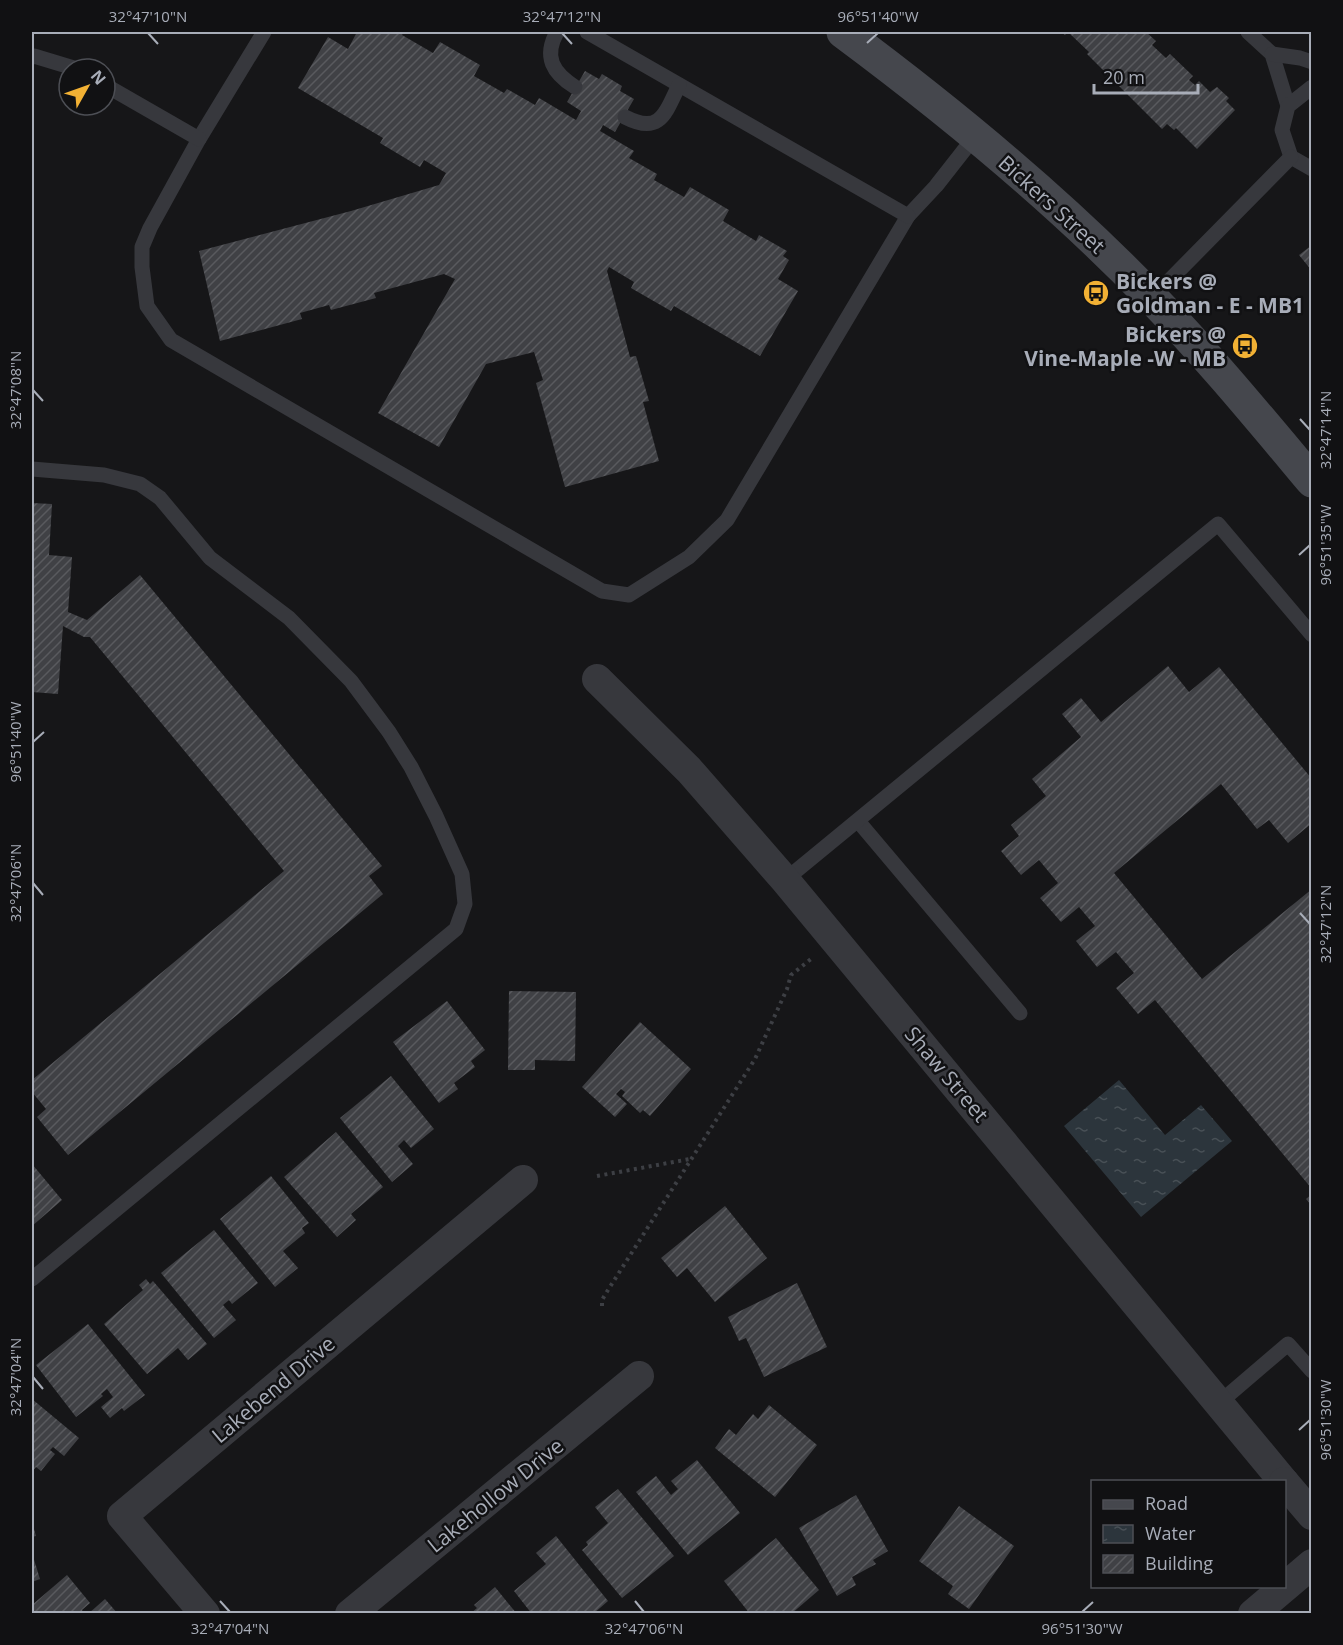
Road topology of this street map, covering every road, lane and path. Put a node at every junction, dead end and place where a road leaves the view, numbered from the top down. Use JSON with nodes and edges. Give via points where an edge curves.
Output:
{"nodes":[{"id":1,"x":264,"y":32,"type":"edge"},
{"id":2,"x":557,"y":32,"type":"edge"},
{"id":3,"x":587,"y":32,"type":"edge"},
{"id":4,"x":843,"y":32,"type":"edge"},
{"id":5,"x":1248,"y":32,"type":"edge"},
{"id":6,"x":1272,"y":54,"type":"junction"},
{"id":7,"x":32,"y":57,"type":"edge"},
{"id":8,"x":1311,"y":62,"type":"edge"},
{"id":9,"x":57,"y":63,"type":"edge"},
{"id":10,"x":679,"y":85,"type":"junction"},
{"id":11,"x":576,"y":87,"type":"dead end"},
{"id":12,"x":1311,"y":87,"type":"edge"},
{"id":13,"x":117,"y":92,"type":"edge"},
{"id":14,"x":1288,"y":106,"type":"junction"},
{"id":15,"x":625,"y":117,"type":"dead end"},
{"id":16,"x":976,"y":135,"type":"junction"},
{"id":17,"x":200,"y":139,"type":"junction"},
{"id":18,"x":1291,"y":156,"type":"junction"},
{"id":19,"x":1311,"y":169,"type":"edge"},
{"id":20,"x":908,"y":216,"type":"junction"},
{"id":21,"x":1152,"y":298,"type":"junction"},
{"id":22,"x":32,"y":469,"type":"edge"},
{"id":23,"x":1311,"y":481,"type":"edge"},
{"id":24,"x":1311,"y":635,"type":"edge"},
{"id":25,"x":597,"y":679,"type":"dead end"},
{"id":26,"x":858,"y":821,"type":"junction"},
{"id":27,"x":785,"y":880,"type":"junction"},
{"id":28,"x":835,"y":940,"type":"junction"},
{"id":29,"x":1020,"y":1013,"type":"dead end"},
{"id":30,"x":691,"y":1159,"type":"junction"},
{"id":31,"x":597,"y":1176,"type":"dead end"},
{"id":32,"x":523,"y":1180,"type":"dead end"},
{"id":33,"x":32,"y":1279,"type":"edge"},
{"id":34,"x":602,"y":1306,"type":"dead end"},
{"id":35,"x":1311,"y":1371,"type":"edge"},
{"id":36,"x":639,"y":1376,"type":"dead end"},
{"id":37,"x":1219,"y":1402,"type":"junction"},
{"id":38,"x":1282,"y":1480,"type":"edge"},
{"id":39,"x":1286,"y":1484,"type":"edge"},
{"id":40,"x":1311,"y":1515,"type":"edge"},
{"id":41,"x":1311,"y":1564,"type":"edge"},
{"id":42,"x":1286,"y":1586,"type":"edge"},
{"id":43,"x":1283,"y":1588,"type":"edge"},
{"id":44,"x":206,"y":1614,"type":"edge"},
{"id":45,"x":350,"y":1614,"type":"edge"},
{"id":46,"x":1253,"y":1614,"type":"edge"}],
"edges":[{"from":1,"to":17,"type":"lane"},
{"from":2,"to":11,"type":"lane","via":[[552,40],[554,69]]},
{"from":3,"to":10,"type":"lane"},
{"from":4,"to":16,"type":"street","name":"Bickers Street"},
{"from":5,"to":6,"type":"lane"},
{"from":6,"to":8,"type":"lane"},
{"from":6,"to":14,"type":"lane"},
{"from":7,"to":9,"type":"lane"},
{"from":10,"to":15,"type":"lane","via":[[662,117],[652,124]]},
{"from":10,"to":20,"type":"lane"},
{"from":12,"to":14,"type":"lane"},
{"from":13,"to":17,"type":"lane"},
{"from":14,"to":18,"type":"lane","via":[[1282,130]]},
{"from":16,"to":20,"type":"lane"},
{"from":16,"to":21,"type":"street","name":"Bickers Street","via":[[1066,214]]},
{"from":17,"to":20,"type":"lane","via":[[142,247],[147,306],[171,340],[602,591],[628,595],[689,557],[727,520]]},
{"from":18,"to":19,"type":"lane"},
{"from":18,"to":21,"type":"lane"},
{"from":21,"to":23,"type":"street","name":"Bickers Street"},
{"from":22,"to":33,"type":"lane","via":[[104,475],[140,484],[160,498],[210,558],[289,618],[351,681],[411,767],[462,874],[465,904],[456,929]]},
{"from":24,"to":26,"type":"lane","via":[[1218,524]]},
{"from":25,"to":27,"type":"street","name":"Shaw Street","via":[[689,771]]},
{"from":26,"to":27,"type":"lane"},
{"from":26,"to":29,"type":"lane"},
{"from":27,"to":28,"type":"street","name":"Shaw Street"},
{"from":28,"to":30,"type":"path","via":[[791,975],[755,1059]]},
{"from":28,"to":37,"type":"street","name":"Shaw Street"},
{"from":30,"to":31,"type":"path"},
{"from":30,"to":34,"type":"path","via":[[608,1290]]},
{"from":32,"to":44,"type":"street","name":"Lakebend Drive","via":[[122,1516]]},
{"from":35,"to":37,"type":"lane","via":[[1288,1344]]},
{"from":36,"to":45,"type":"street","name":"Lakehollow Drive"},
{"from":37,"to":38,"type":"street","name":"Shaw Street"},
{"from":39,"to":40,"type":"street","name":"Shaw Street"},
{"from":41,"to":42,"type":"street"},
{"from":43,"to":46,"type":"street"}]}
